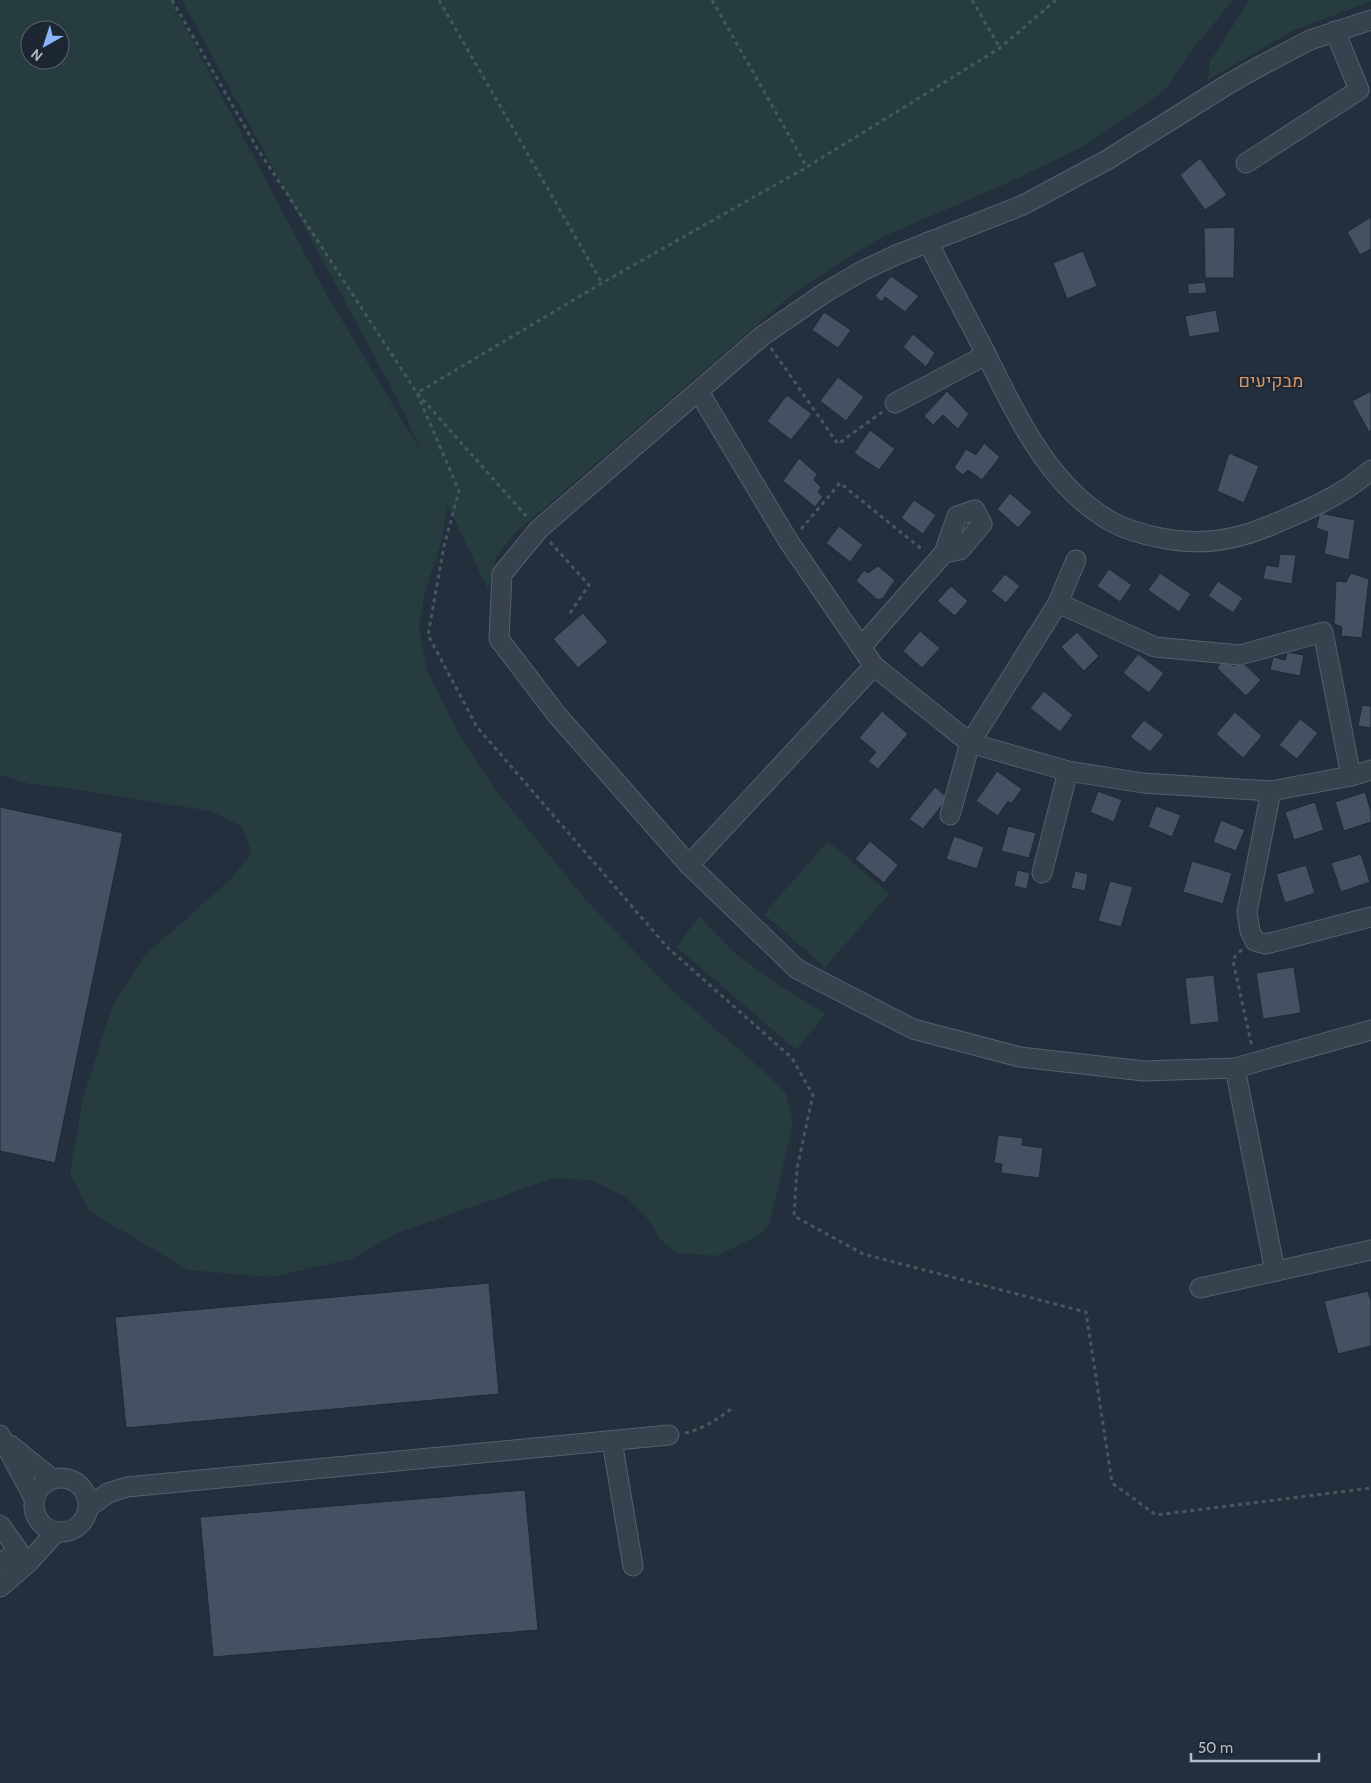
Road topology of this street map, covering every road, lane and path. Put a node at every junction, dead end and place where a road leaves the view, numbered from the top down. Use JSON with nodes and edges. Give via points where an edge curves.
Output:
{"nodes":[{"id":1,"x":172,"y":0,"type":"edge"},
{"id":2,"x":439,"y":0,"type":"edge"},
{"id":3,"x":712,"y":0,"type":"edge"},
{"id":4,"x":972,"y":0,"type":"edge"},
{"id":5,"x":1056,"y":0,"type":"edge"},
{"id":6,"x":1371,"y":20,"type":"edge"},
{"id":7,"x":1335,"y":32,"type":"junction"},
{"id":8,"x":1000,"y":48,"type":"junction"},
{"id":9,"x":1246,"y":163,"type":"dead end"},
{"id":10,"x":807,"y":167,"type":"junction"},
{"id":11,"x":928,"y":242,"type":"junction"},
{"id":12,"x":602,"y":283,"type":"junction"},
{"id":13,"x":762,"y":336,"type":"junction"},
{"id":14,"x":986,"y":355,"type":"junction"},
{"id":15,"x":698,"y":392,"type":"junction"},
{"id":16,"x":417,"y":393,"type":"junction"},
{"id":17,"x":895,"y":403,"type":"joint"},
{"id":18,"x":1371,"y":470,"type":"edge"},
{"id":19,"x":539,"y":530,"type":"junction"},
{"id":20,"x":789,"y":542,"type":"junction"},
{"id":21,"x":940,"y":557,"type":"joint"},
{"id":22,"x":1076,"y":560,"type":"dead end"},
{"id":23,"x":1058,"y":603,"type":"junction"},
{"id":24,"x":568,"y":616,"type":"dead end"},
{"id":25,"x":862,"y":646,"type":"junction"},
{"id":26,"x":874,"y":666,"type":"junction"},
{"id":27,"x":970,"y":743,"type":"junction"},
{"id":28,"x":1371,"y":770,"type":"edge"},
{"id":29,"x":1068,"y":771,"type":"junction"},
{"id":30,"x":1352,"y":776,"type":"junction"},
{"id":31,"x":1271,"y":792,"type":"junction"},
{"id":32,"x":950,"y":815,"type":"dead end"},
{"id":33,"x":689,"y":865,"type":"junction"},
{"id":34,"x":1042,"y":873,"type":"dead end"},
{"id":35,"x":1371,"y":917,"type":"edge"},
{"id":36,"x":1255,"y":941,"type":"junction"},
{"id":37,"x":1371,"y":1030,"type":"edge"},
{"id":38,"x":1255,"y":1063,"type":"junction"},
{"id":39,"x":1235,"y":1068,"type":"junction"},
{"id":40,"x":1371,"y":1250,"type":"edge"},
{"id":41,"x":1275,"y":1271,"type":"junction"},
{"id":42,"x":1200,"y":1288,"type":"dead end"},
{"id":43,"x":731,"y":1409,"type":"dead end"},
{"id":44,"x":669,"y":1435,"type":"joint"},
{"id":45,"x":1,"y":1437,"type":"edge"},
{"id":46,"x":612,"y":1441,"type":"junction"},
{"id":47,"x":52,"y":1479,"type":"junction"},
{"id":48,"x":1371,"y":1488,"type":"edge"},
{"id":49,"x":86,"y":1498,"type":"junction"},
{"id":50,"x":35,"y":1507,"type":"junction"},
{"id":51,"x":0,"y":1525,"type":"edge"},
{"id":52,"x":56,"y":1532,"type":"junction"},
{"id":53,"x":23,"y":1556,"type":"junction"},
{"id":54,"x":0,"y":1564,"type":"edge"},
{"id":55,"x":633,"y":1566,"type":"dead end"},
{"id":56,"x":0,"y":1586,"type":"edge"}],
"edges":[{"from":1,"to":16,"type":"path","via":[[257,148]]},
{"from":2,"to":12,"type":"path"},
{"from":3,"to":10,"type":"path"},
{"from":4,"to":8,"type":"path"},
{"from":5,"to":8,"type":"path"},
{"from":6,"to":7,"type":"street"},
{"from":7,"to":9,"type":"street","via":[[1359,90]]},
{"from":7,"to":11,"type":"street","via":[[1310,40],[1230,83],[1107,160],[1023,205]]},
{"from":8,"to":10,"type":"path"},
{"from":10,"to":12,"type":"path"},
{"from":11,"to":13,"type":"street","via":[[862,271]]},
{"from":11,"to":14,"type":"street"},
{"from":12,"to":16,"type":"path"},
{"from":13,"to":15,"type":"street"},
{"from":13,"to":17,"type":"path","via":[[838,444]]},
{"from":14,"to":17,"type":"street"},
{"from":14,"to":18,"type":"street","via":[[1032,439],[1067,486],[1089,507],[1115,523],[1143,534],[1177,542],[1217,542],[1252,533],[1342,492]]},
{"from":15,"to":19,"type":"street"},
{"from":15,"to":20,"type":"street"},
{"from":16,"to":19,"type":"path"},
{"from":16,"to":48,"type":"path","via":[[459,491],[444,546],[428,635],[477,727],[668,948],[792,1058],[813,1095],[797,1168],[794,1216],[863,1254],[1086,1312],[1112,1483],[1156,1515]]},
{"from":19,"to":24,"type":"path","via":[[589,585]]},
{"from":19,"to":33,"type":"street","via":[[502,574],[499,639],[557,715]]},
{"from":20,"to":21,"type":"path","via":[[840,483]]},
{"from":20,"to":25,"type":"street"},
{"from":21,"to":25,"type":"street"},
{"from":22,"to":23,"type":"street"},
{"from":23,"to":27,"type":"street"},
{"from":23,"to":30,"type":"street","via":[[1155,646],[1240,655],[1323,632]]},
{"from":25,"to":26,"type":"street"},
{"from":26,"to":27,"type":"street"},
{"from":26,"to":33,"type":"street"},
{"from":27,"to":29,"type":"street"},
{"from":27,"to":32,"type":"street"},
{"from":28,"to":30,"type":"street"},
{"from":29,"to":31,"type":"street","via":[[1143,783]]},
{"from":29,"to":34,"type":"street"},
{"from":30,"to":31,"type":"street"},
{"from":31,"to":36,"type":"street","via":[[1247,912]]},
{"from":33,"to":39,"type":"street","via":[[796,969],[913,1029],[1020,1057],[1144,1071]]},
{"from":35,"to":36,"type":"street","via":[[1266,944]]},
{"from":36,"to":38,"type":"path","via":[[1236,954],[1233,961]]},
{"from":37,"to":38,"type":"street"},
{"from":38,"to":39,"type":"street"},
{"from":39,"to":41,"type":"street"},
{"from":40,"to":41,"type":"street"},
{"from":41,"to":42,"type":"street"},
{"from":43,"to":44,"type":"path","via":[[690,1432]]},
{"from":44,"to":46,"type":"street"},
{"from":45,"to":47,"type":"street"},
{"from":45,"to":50,"type":"street"},
{"from":46,"to":49,"type":"street","via":[[127,1487]]},
{"from":46,"to":55,"type":"street"},
{"from":47,"to":49,"type":"street","via":[[70,1479]]},
{"from":47,"to":50,"type":"street","via":[[38,1490]]},
{"from":49,"to":52,"type":"street","via":[[86,1516],[81,1524],[66,1532]]},
{"from":50,"to":52,"type":"street","via":[[41,1524]]},
{"from":50,"to":53,"type":"street"},
{"from":51,"to":53,"type":"street"},
{"from":52,"to":53,"type":"street"},
{"from":53,"to":54,"type":"street"},
{"from":53,"to":56,"type":"street"}]}
